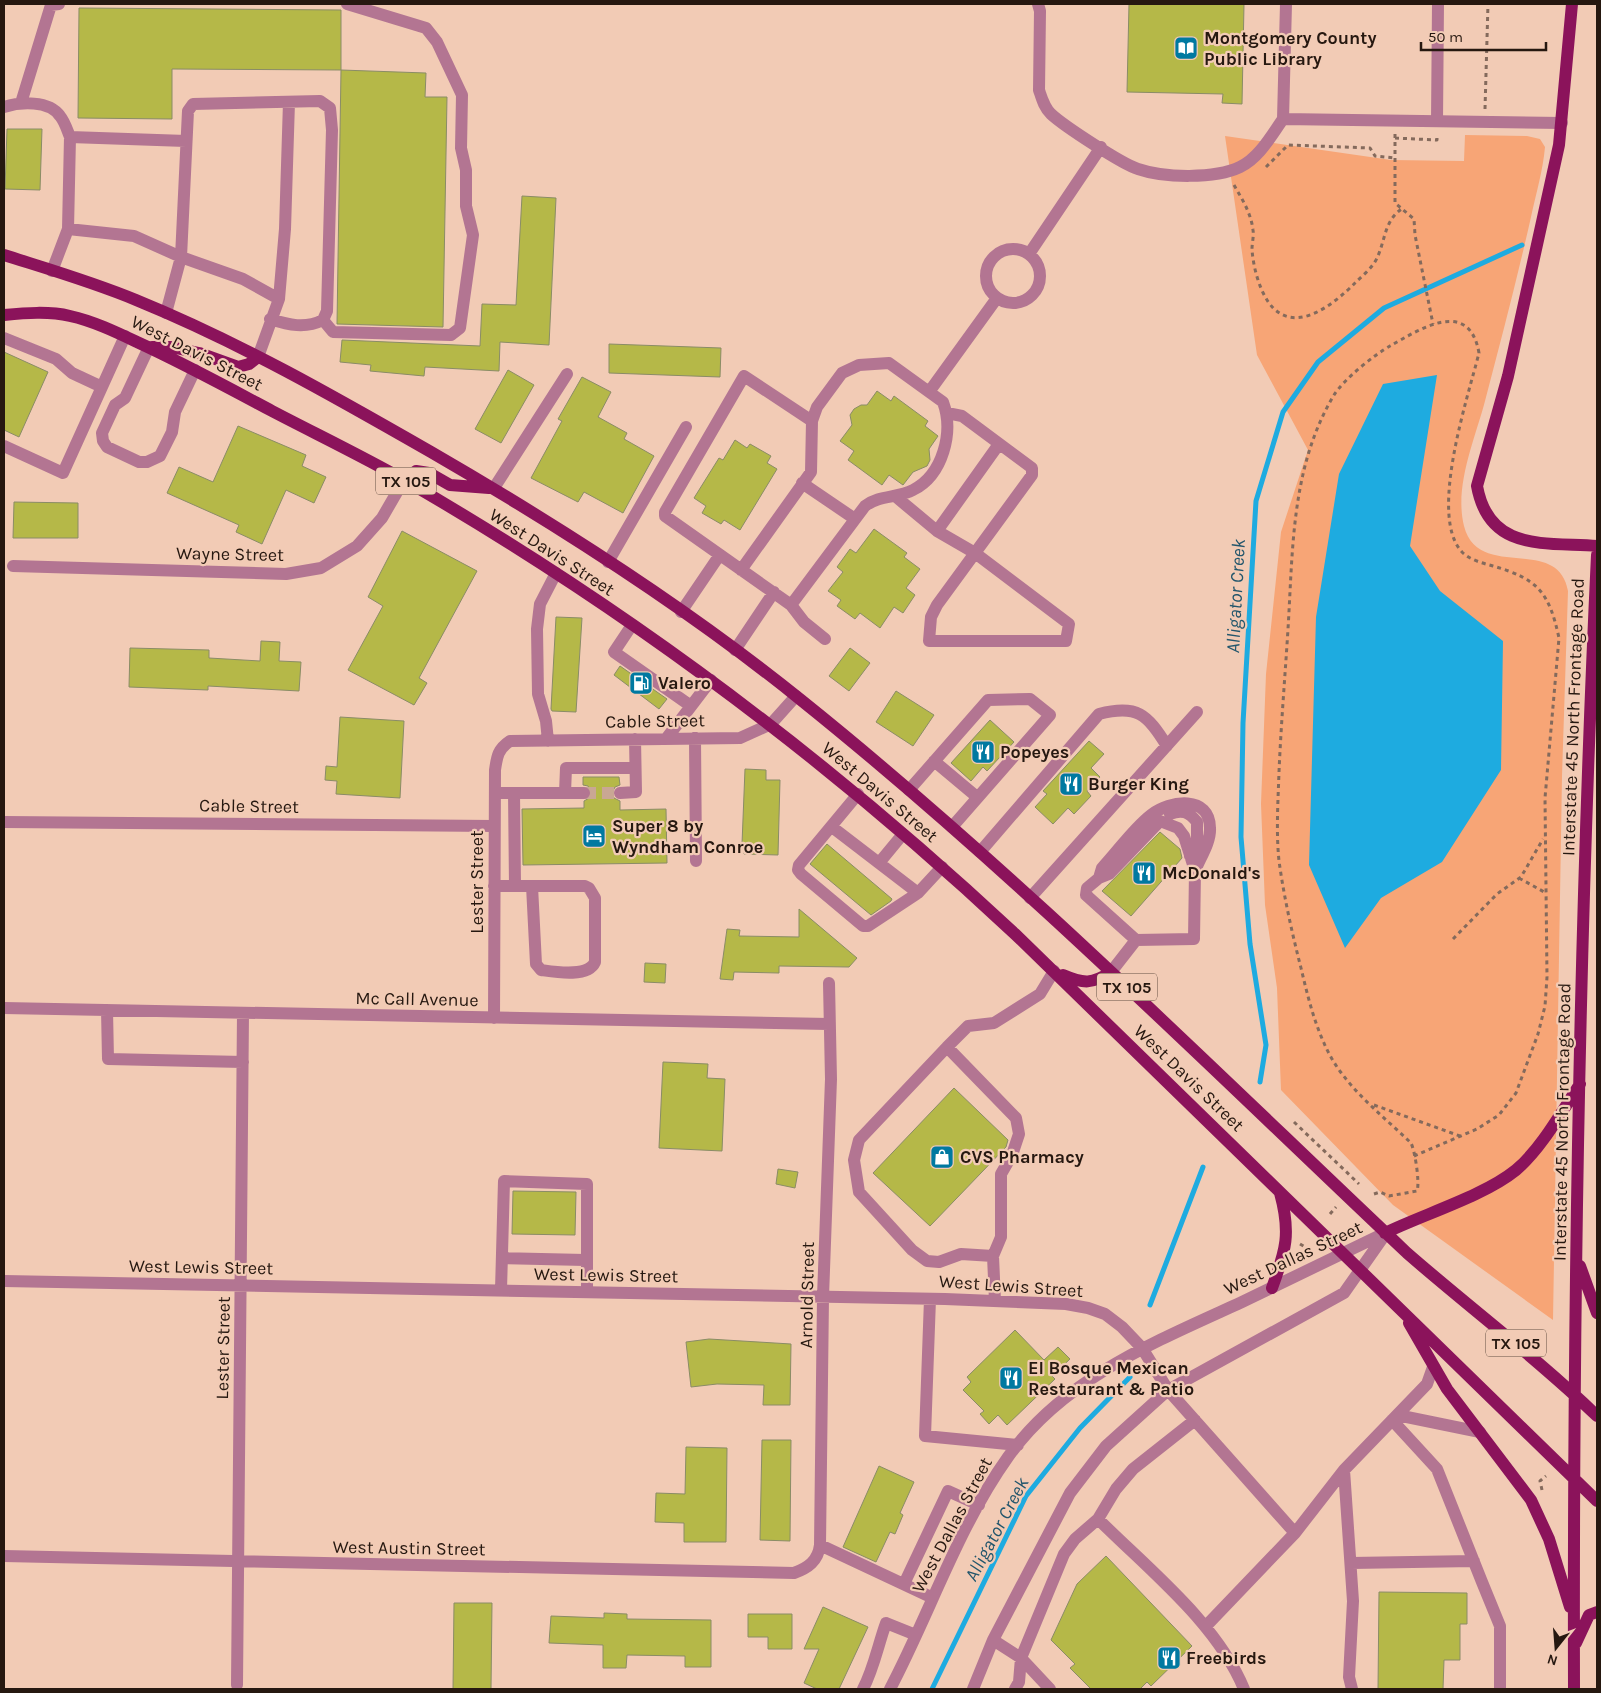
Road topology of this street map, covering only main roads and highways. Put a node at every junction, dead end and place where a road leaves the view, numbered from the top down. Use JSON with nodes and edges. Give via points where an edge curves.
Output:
{"nodes":[{"id":1,"x":1572,"y":4,"type":"edge"},
{"id":2,"x":4,"y":255,"type":"edge"},
{"id":3,"x":4,"y":315,"type":"edge"},
{"id":4,"x":149,"y":347,"type":"junction"},
{"id":5,"x":258,"y":357,"type":"junction"},
{"id":6,"x":404,"y":480,"type":"junction"},
{"id":7,"x":494,"y":488,"type":"junction"},
{"id":8,"x":1597,"y":546,"type":"edge"},
{"id":9,"x":1597,"y":555,"type":"edge"},
{"id":10,"x":1054,"y":971,"type":"junction"},
{"id":11,"x":1111,"y":972,"type":"junction"},
{"id":12,"x":1580,"y":1084,"type":"junction"},
{"id":13,"x":1279,"y":1191,"type":"junction"},
{"id":14,"x":1386,"y":1233,"type":"junction"},
{"id":15,"x":1577,"y":1256,"type":"junction"},
{"id":16,"x":1272,"y":1288,"type":"road end"},
{"id":17,"x":1403,"y":1312,"type":"junction"},
{"id":18,"x":1597,"y":1314,"type":"edge"},
{"id":19,"x":1576,"y":1396,"type":"junction"},
{"id":20,"x":1597,"y":1416,"type":"edge"},
{"id":21,"x":1575,"y":1480,"type":"junction"},
{"id":22,"x":1597,"y":1501,"type":"edge"},
{"id":23,"x":1597,"y":1612,"type":"edge"},
{"id":24,"x":1574,"y":1621,"type":"junction"},
{"id":25,"x":1574,"y":1648,"type":"junction"},
{"id":26,"x":1574,"y":1689,"type":"edge"}],
"edges":[{"from":1,"to":8,"type":"main road","via":[[1562,123],[1508,376],[1477,486],[1480,502],[1504,533],[1519,540]]},
{"from":2,"to":5,"type":"main road","name":"West Davis Street","number":"TX 105","via":[[134,299]]},
{"from":3,"to":4,"type":"main road","name":"West Davis Street","number":"TX 105","via":[[69,315]]},
{"from":4,"to":5,"type":"main road","via":[[172,347],[199,353],[238,367]]},
{"from":4,"to":6,"type":"main road","name":"West Davis Street","number":"TX 105"},
{"from":5,"to":7,"type":"main road","name":"West Davis Street","number":"TX 105","via":[[316,386]]},
{"from":6,"to":7,"type":"main road","via":[[416,471],[429,473],[450,485]]},
{"from":6,"to":10,"type":"main road","name":"West Davis Street","number":"TX 105","via":[[632,624],[771,724],[942,867]]},
{"from":7,"to":11,"type":"main road","name":"West Davis Street","number":"TX 105","via":[[681,612],[796,696],[952,827]]},
{"from":9,"to":12,"type":"main road","name":"Interstate 45 North Frontage Road","via":[[1586,801]]},
{"from":10,"to":11,"type":"main road","via":[[1076,981],[1094,982]]},
{"from":10,"to":13,"type":"main road","name":"West Davis Street","number":"TX 105"},
{"from":11,"to":14,"type":"main road","name":"West Davis Street","number":"TX 105"},
{"from":12,"to":14,"type":"main road","via":[[1517,1169],[1496,1183]]},
{"from":12,"to":15,"type":"main road","name":"Interstate 45 North Frontage Road"},
{"from":13,"to":16,"type":"main road","via":[[1286,1216],[1287,1239]]},
{"from":13,"to":17,"type":"main road","name":"West Davis Street","number":"TX 105"},
{"from":14,"to":19,"type":"main road","name":"West Davis Street","number":"TX 105","via":[[1453,1294]]},
{"from":15,"to":18,"type":"main road"},
{"from":15,"to":19,"type":"main road","name":"Interstate 45 North Frontage Road"},
{"from":17,"to":21,"type":"main road","name":"West Davis Street","number":"TX 105"},
{"from":17,"to":24,"type":"main road","via":[[1433,1367],[1531,1500],[1550,1539]]},
{"from":19,"to":20,"type":"main road","name":"West Davis Street","number":"TX 105"},
{"from":19,"to":21,"type":"main road","name":"Interstate 45 North Frontage Road"},
{"from":21,"to":22,"type":"main road","name":"West Davis Street","number":"TX 105"},
{"from":21,"to":24,"type":"main road","name":"Interstate 45 North Frontage Road"},
{"from":23,"to":25,"type":"main road","via":[[1589,1615]]},
{"from":24,"to":25,"type":"main road","name":"Interstate 45 North Frontage Road"},
{"from":25,"to":26,"type":"main road","name":"Interstate 45 North Frontage Road"}]}
